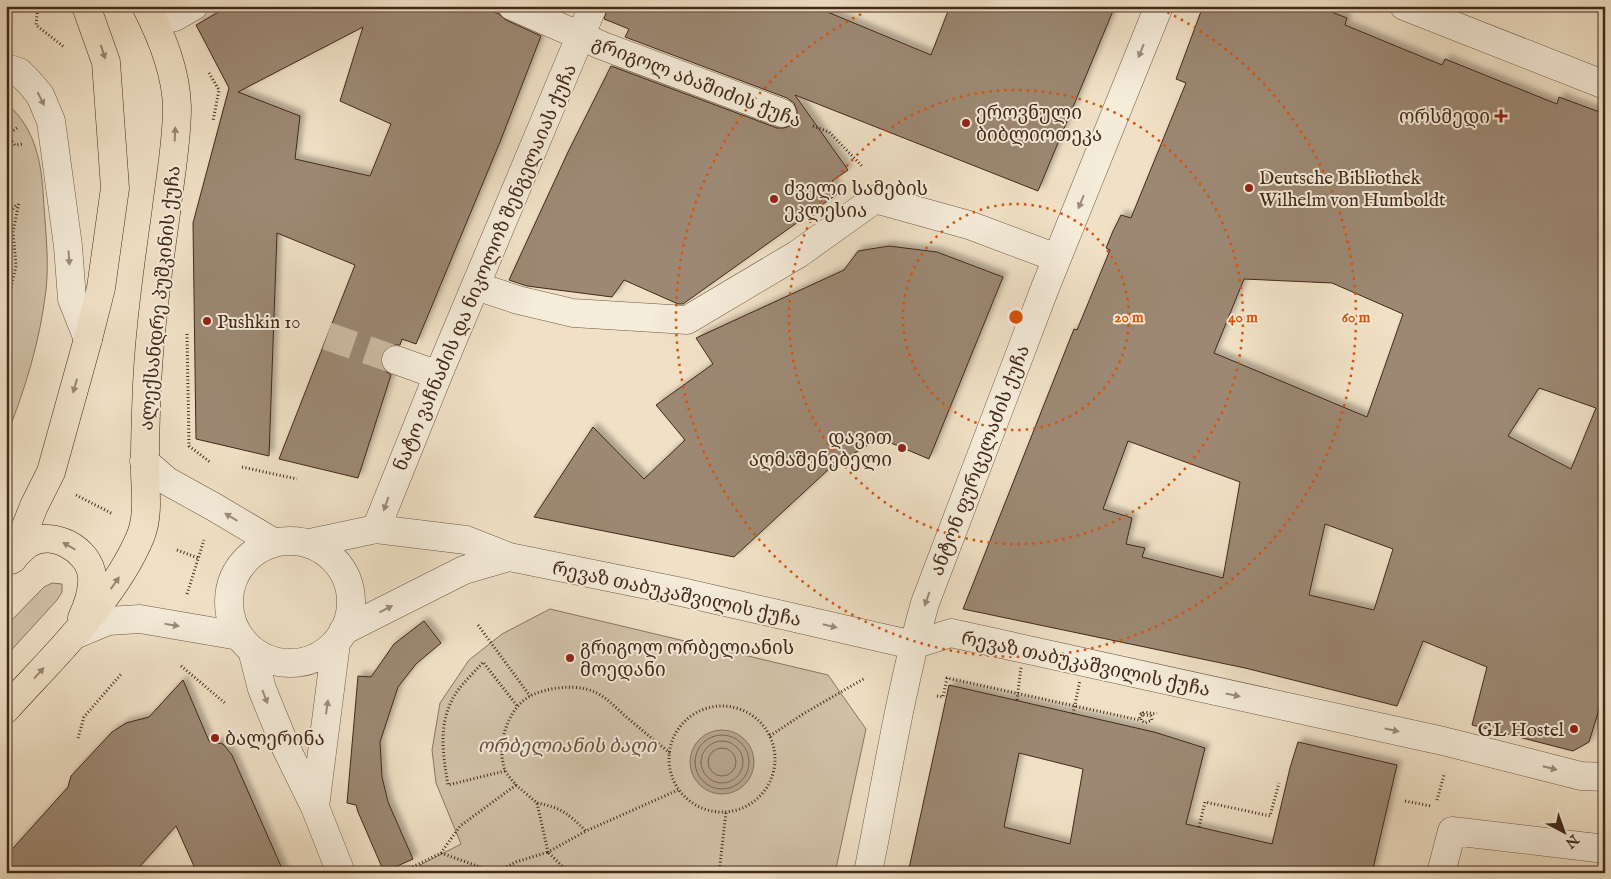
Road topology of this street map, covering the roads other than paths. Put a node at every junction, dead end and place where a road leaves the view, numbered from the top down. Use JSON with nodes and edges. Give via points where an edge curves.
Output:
{"nodes":[{"id":1,"x":86,"y":6,"type":"edge"},
{"id":2,"x":194,"y":6,"type":"edge"},
{"id":3,"x":512,"y":6,"type":"edge"},
{"id":4,"x":593,"y":6,"type":"edge"},
{"id":5,"x":1159,"y":6,"type":"edge"},
{"id":6,"x":1404,"y":6,"type":"edge"},
{"id":7,"x":150,"y":14,"type":"edge"},
{"id":8,"x":580,"y":37,"type":"junction"},
{"id":9,"x":6,"y":68,"type":"edge"},
{"id":10,"x":1605,"y":85,"type":"edge"},
{"id":11,"x":782,"y":113,"type":"road end"},
{"id":12,"x":1057,"y":258,"type":"junction"},
{"id":13,"x":476,"y":286,"type":"junction"},
{"id":14,"x":88,"y":339,"type":"junction"},
{"id":15,"x":396,"y":360,"type":"tunnel mouth"},
{"id":16,"x":438,"y":375,"type":"junction"},
{"id":17,"x":144,"y":461,"type":"junction"},
{"id":18,"x":376,"y":529,"type":"junction"},
{"id":19,"x":273,"y":542,"type":"junction"},
{"id":20,"x":310,"y":543,"type":"junction"},
{"id":21,"x":509,"y":557,"type":"junction"},
{"id":22,"x":10,"y":562,"type":"edge"},
{"id":23,"x":74,"y":635,"type":"junction"},
{"id":24,"x":339,"y":637,"type":"junction"},
{"id":25,"x":245,"y":643,"type":"junction"},
{"id":26,"x":913,"y":645,"type":"junction"},
{"id":27,"x":6,"y":709,"type":"edge"},
{"id":28,"x":1605,"y":777,"type":"edge"},
{"id":29,"x":315,"y":807,"type":"junction"},
{"id":30,"x":1605,"y":849,"type":"edge"},
{"id":31,"x":341,"y":873,"type":"edge"},
{"id":32,"x":868,"y":873,"type":"edge"},
{"id":33,"x":1441,"y":873,"type":"edge"}],
"edges":[{"from":1,"to":14,"type":"main road","one_way":true,"via":[[106,62],[115,188],[101,288]]},
{"from":2,"to":7,"type":"street","via":[[175,17]]},
{"from":3,"to":8,"type":"street","name":"გრიგოლ აბაშიძის ქუჩა"},
{"from":4,"to":8,"type":"street","name":"ნატო ვაჩნაძის და ნიკოლოზ შენგელაიას ქუჩა"},
{"from":5,"to":12,"type":"street","name":"ანტონ ფურცელაძის ქუჩა","one_way":true},
{"from":6,"to":10,"type":"street"},
{"from":17,"to":7,"type":"main road","name":"ალექსანდრე პუშკინის ქუჩა","one_way":true,"via":[[147,383],[177,106],[166,48]]},
{"from":8,"to":11,"type":"street","name":"გრიგოლ აბაშიძის ქუჩა"},
{"from":8,"to":13,"type":"street","name":"ნატო ვაჩნაძის და ნიკოლოზ შენგელაიას ქუჩა"},
{"from":9,"to":14,"type":"street","one_way":true,"via":[[19,72],[29,82],[40,95],[51,121],[72,299]]},
{"from":12,"to":13,"type":"street","via":[[969,225],[875,199],[798,254],[687,320],[573,313]]},
{"from":12,"to":26,"type":"street","name":"ანტონ ფურცელაძის ქუჩა","one_way":true,"via":[[925,603]]},
{"from":13,"to":16,"type":"street","name":"ნატო ვაჩნაძის და ნიკოლოზ შენგელაიას ქუჩა"},
{"from":14,"to":22,"type":"main road","one_way":true,"via":[[51,472]]},
{"from":15,"to":16,"type":"street"},
{"from":16,"to":18,"type":"street","name":"ნატო ვაჩნაძის და ნიკოლოზ შენგელაიას ქუჩა","one_way":true},
{"from":19,"to":17,"type":"street","one_way":true,"via":[[167,481]]},
{"from":23,"to":17,"type":"main road","name":"ალექსანდრე პუშკინის ქუჩა","one_way":true,"via":[[116,582],[142,532],[147,502]]},
{"from":18,"to":20,"type":"street","name":"რევაზ თაბუკაშვილის ქუჩა"},
{"from":18,"to":21,"type":"street","name":"რევაზ თაბუკაშვილის ქუჩა","via":[[466,540]]},
{"from":19,"to":20,"type":"street"},
{"from":19,"to":25,"type":"street","via":[[255,550],[232,581],[228,600],[231,618]]},
{"from":20,"to":24,"type":"street","via":[[331,555],[346,574],[352,598],[349,622]]},
{"from":24,"to":21,"type":"street","name":"რევაზ თაბუკაშვილის ქუჩა","one_way":true,"via":[[464,570]]},
{"from":21,"to":26,"type":"street","name":"რევაზ თაბუკაშვილის ქუჩა","one_way":true,"via":[[677,591]]},
{"from":23,"to":22,"type":"main road","one_way":true,"via":[[89,603],[92,576],[87,561],[67,543],[42,540],[29,543]]},
{"from":23,"to":25,"type":"street","one_way":true,"via":[[108,621],[140,619]]},
{"from":27,"to":23,"type":"main road","one_way":true},
{"from":24,"to":25,"type":"street","via":[[322,654],[305,662],[286,663],[268,659]]},
{"from":29,"to":24,"type":"street","one_way":true},
{"from":25,"to":29,"type":"street","one_way":true,"via":[[286,748]]},
{"from":26,"to":28,"type":"street","name":"რევაზ თაბუკაშვილის ქუჩა","one_way":true,"via":[[951,633],[1444,741],[1581,776]]},
{"from":26,"to":32,"type":"street","name":"ანტონ ფურცელაძის ქუჩა"},
{"from":29,"to":31,"type":"street"},
{"from":30,"to":33,"type":"street","via":[[1452,831]]}]}
